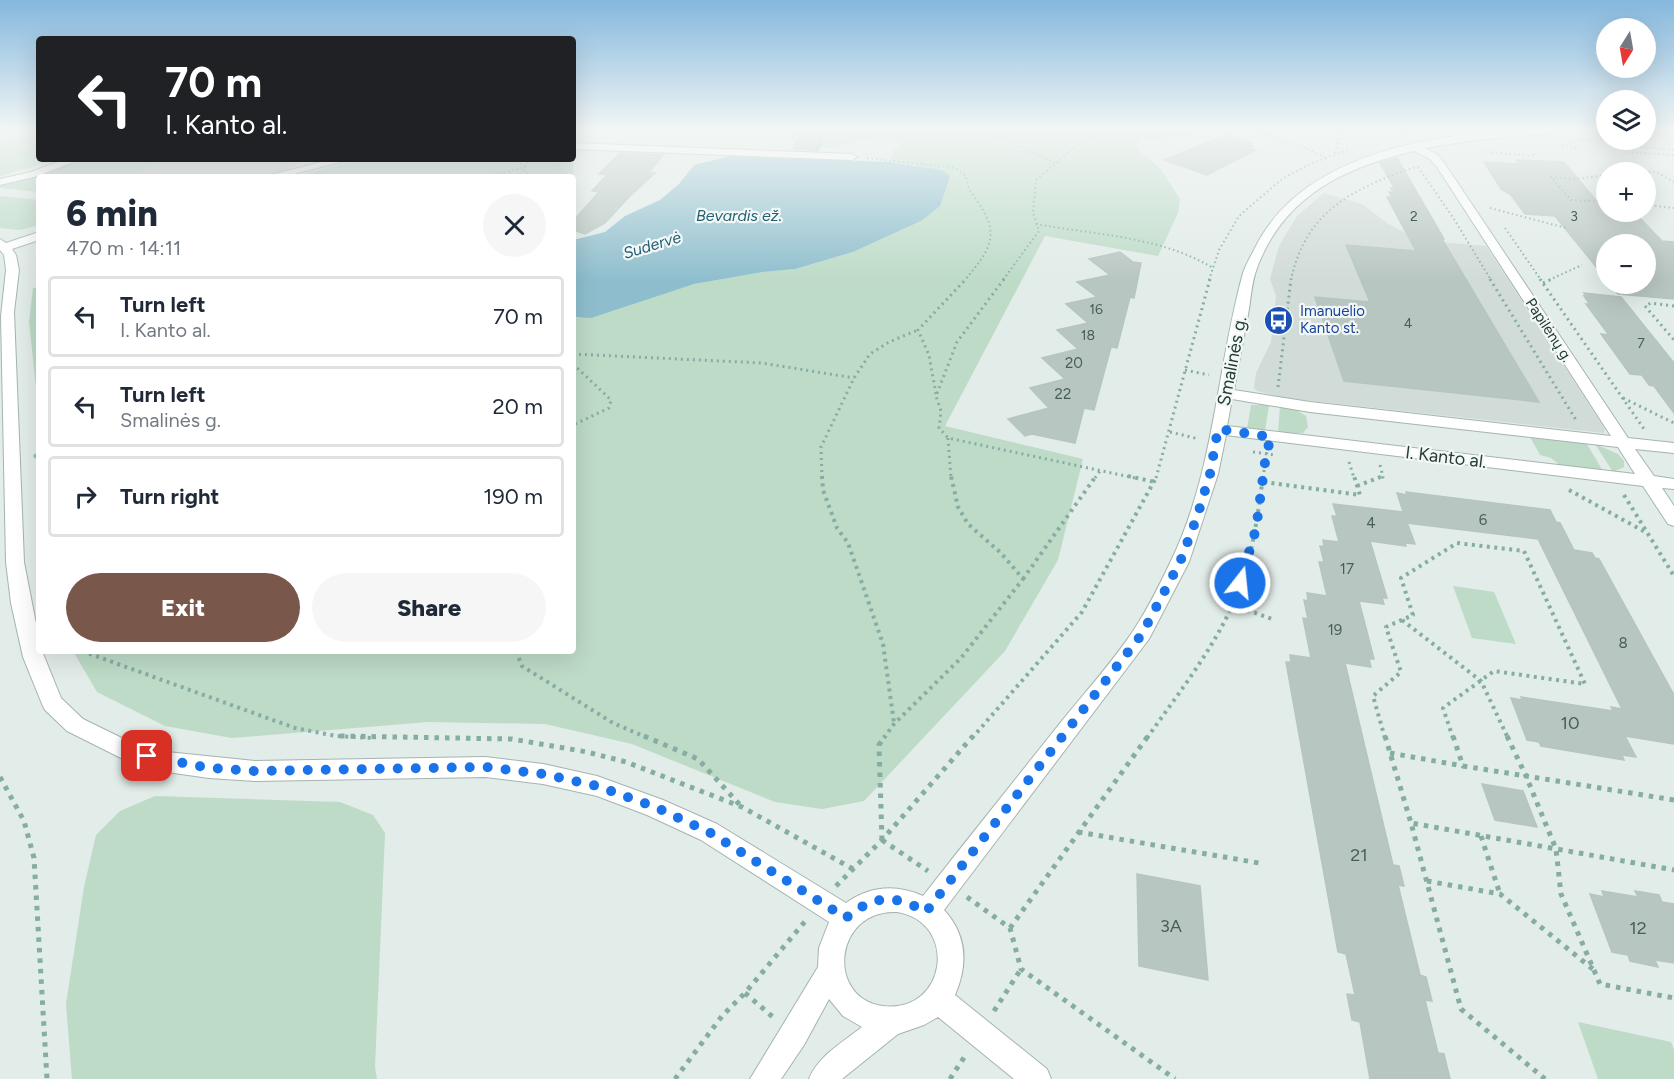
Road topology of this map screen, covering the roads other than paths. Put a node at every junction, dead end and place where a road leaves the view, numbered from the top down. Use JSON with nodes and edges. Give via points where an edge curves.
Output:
{"nodes":[{"id":1,"x":1325,"y":179,"type":"edge"},
{"id":2,"x":1450,"y":179,"type":"edge"},
{"id":3,"x":36,"y":237,"type":"edge"},
{"id":4,"x":3,"y":245,"type":"edge"},
{"id":5,"x":1225,"y":393,"type":"junction"},
{"id":6,"x":1218,"y":429,"type":"junction"},
{"id":7,"x":1622,"y":443,"type":"junction"},
{"id":8,"x":1674,"y":448,"type":"edge"},
{"id":9,"x":1648,"y":480,"type":"junction"},
{"id":10,"x":1674,"y":484,"type":"edge"},
{"id":11,"x":1674,"y":520,"type":"edge"},
{"id":12,"x":926,"y":912,"type":"junction"},
{"id":13,"x":846,"y":918,"type":"junction"},
{"id":14,"x":832,"y":968,"type":"junction"},
{"id":15,"x":939,"y":1000,"type":"junction"},
{"id":16,"x":892,"y":1021,"type":"junction"},
{"id":17,"x":764,"y":1079,"type":"edge"},
{"id":18,"x":823,"y":1079,"type":"edge"},
{"id":19,"x":1037,"y":1079,"type":"edge"}],
"edges":[{"from":1,"to":5,"type":"street","name":"Smalinės g.","via":[[1291,204],[1260,242],[1250,270]]},
{"from":2,"to":7,"type":"street","name":"Papilėnų g."},
{"from":3,"to":4,"type":"street"},
{"from":4,"to":13,"type":"street","via":[[13,266],[8,330],[15,562],[21,603],[33,657],[53,704],[75,725],[127,751],[209,768],[255,771],[485,767],[597,786],[709,832]]},
{"from":5,"to":6,"type":"street","name":"Smalinės g."},
{"from":5,"to":7,"type":"street","name":"I. Kanto al."},
{"from":6,"to":9,"type":"street","name":"I. Kanto al."},
{"from":6,"to":12,"type":"street","name":"Smalinės g.","via":[[1197,517],[1180,562],[1142,634]]},
{"from":7,"to":8,"type":"street","name":"I. Kanto al."},
{"from":7,"to":9,"type":"street","name":"Papilėnų g."},
{"from":9,"to":10,"type":"street","name":"I. Kanto al."},
{"from":9,"to":11,"type":"street","name":"Papilėnų g."},
{"from":12,"to":13,"type":"street","via":[[910,903],[875,900]]},
{"from":12,"to":15,"type":"street","via":[[940,925],[951,963],[948,982]]},
{"from":13,"to":14,"type":"street","via":[[836,933]]},
{"from":14,"to":16,"type":"street","via":[[847,999],[875,1018]]},
{"from":14,"to":17,"type":"street"},
{"from":15,"to":16,"type":"street","via":[[926,1012]]},
{"from":15,"to":19,"type":"street"},
{"from":16,"to":18,"type":"street"}]}
